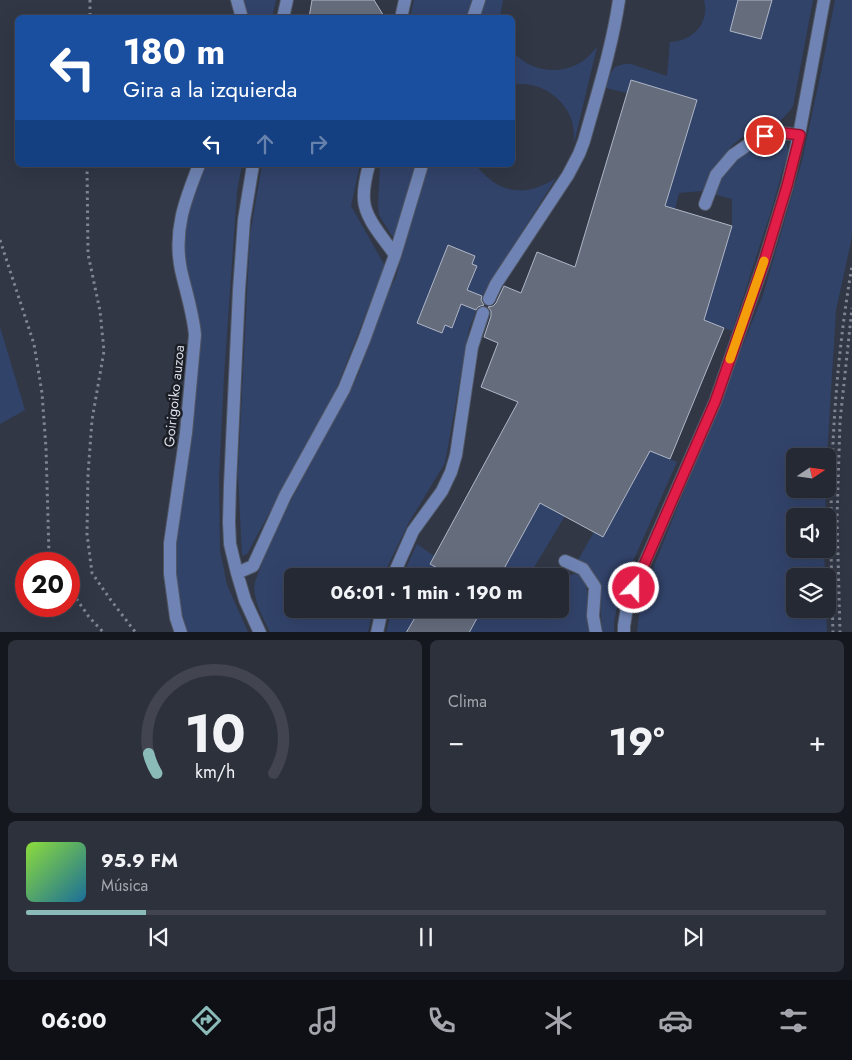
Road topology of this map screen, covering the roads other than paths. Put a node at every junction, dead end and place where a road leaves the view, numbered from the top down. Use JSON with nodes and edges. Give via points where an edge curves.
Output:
{"nodes":[{"id":1,"x":237,"y":0,"type":"edge"},
{"id":2,"x":287,"y":0,"type":"edge"},
{"id":3,"x":405,"y":0,"type":"edge"},
{"id":4,"x":479,"y":0,"type":"edge"},
{"id":5,"x":619,"y":0,"type":"edge"},
{"id":6,"x":824,"y":0,"type":"edge"},
{"id":7,"x":241,"y":15,"type":"edge"},
{"id":8,"x":284,"y":15,"type":"edge"},
{"id":9,"x":402,"y":15,"type":"edge"},
{"id":10,"x":474,"y":15,"type":"edge"},
{"id":11,"x":800,"y":135,"type":"junction"},
{"id":12,"x":198,"y":167,"type":"edge"},
{"id":13,"x":253,"y":167,"type":"edge"},
{"id":14,"x":369,"y":167,"type":"edge"},
{"id":15,"x":421,"y":167,"type":"edge"},
{"id":16,"x":705,"y":204,"type":"dead end"},
{"id":17,"x":395,"y":255,"type":"junction"},
{"id":18,"x":489,"y":299,"type":"dead end"},
{"id":19,"x":483,"y":313,"type":"dead end"},
{"id":20,"x":565,"y":561,"type":"dead end"},
{"id":21,"x":397,"y":568,"type":"edge"},
{"id":22,"x":237,"y":574,"type":"junction"},
{"id":23,"x":380,"y":618,"type":"edge"},
{"id":24,"x":181,"y":632,"type":"edge"},
{"id":25,"x":260,"y":632,"type":"edge"},
{"id":26,"x":377,"y":632,"type":"edge"},
{"id":27,"x":596,"y":632,"type":"edge"},
{"id":28,"x":624,"y":632,"type":"edge"}],
"edges":[{"from":1,"to":7,"type":"street"},
{"from":2,"to":8,"type":"street"},
{"from":3,"to":9,"type":"street"},
{"from":4,"to":10,"type":"street"},
{"from":5,"to":18,"type":"street","via":[[610,45],[579,154]]},
{"from":6,"to":11,"type":"street"},
{"from":11,"to":16,"type":"street","via":[[775,132],[733,154],[716,175]]},
{"from":11,"to":28,"type":"street","via":[[764,262],[734,349],[715,402],[628,601]]},
{"from":12,"to":24,"type":"street","name":"Goirigoiko auzoa","via":[[184,203],[179,230],[181,269],[195,335],[186,433],[170,544],[170,574]]},
{"from":13,"to":22,"type":"street","via":[[244,220],[230,475],[230,544]]},
{"from":14,"to":17,"type":"street","via":[[364,201],[367,214]]},
{"from":15,"to":17,"type":"street"},
{"from":17,"to":22,"type":"street","via":[[344,389],[285,496],[253,566]]},
{"from":19,"to":21,"type":"street","via":[[472,346],[451,472],[442,491],[413,531]]},
{"from":20,"to":27,"type":"street","via":[[583,570],[595,587],[593,616]]},
{"from":22,"to":25,"type":"street"},
{"from":23,"to":26,"type":"street"}]}
